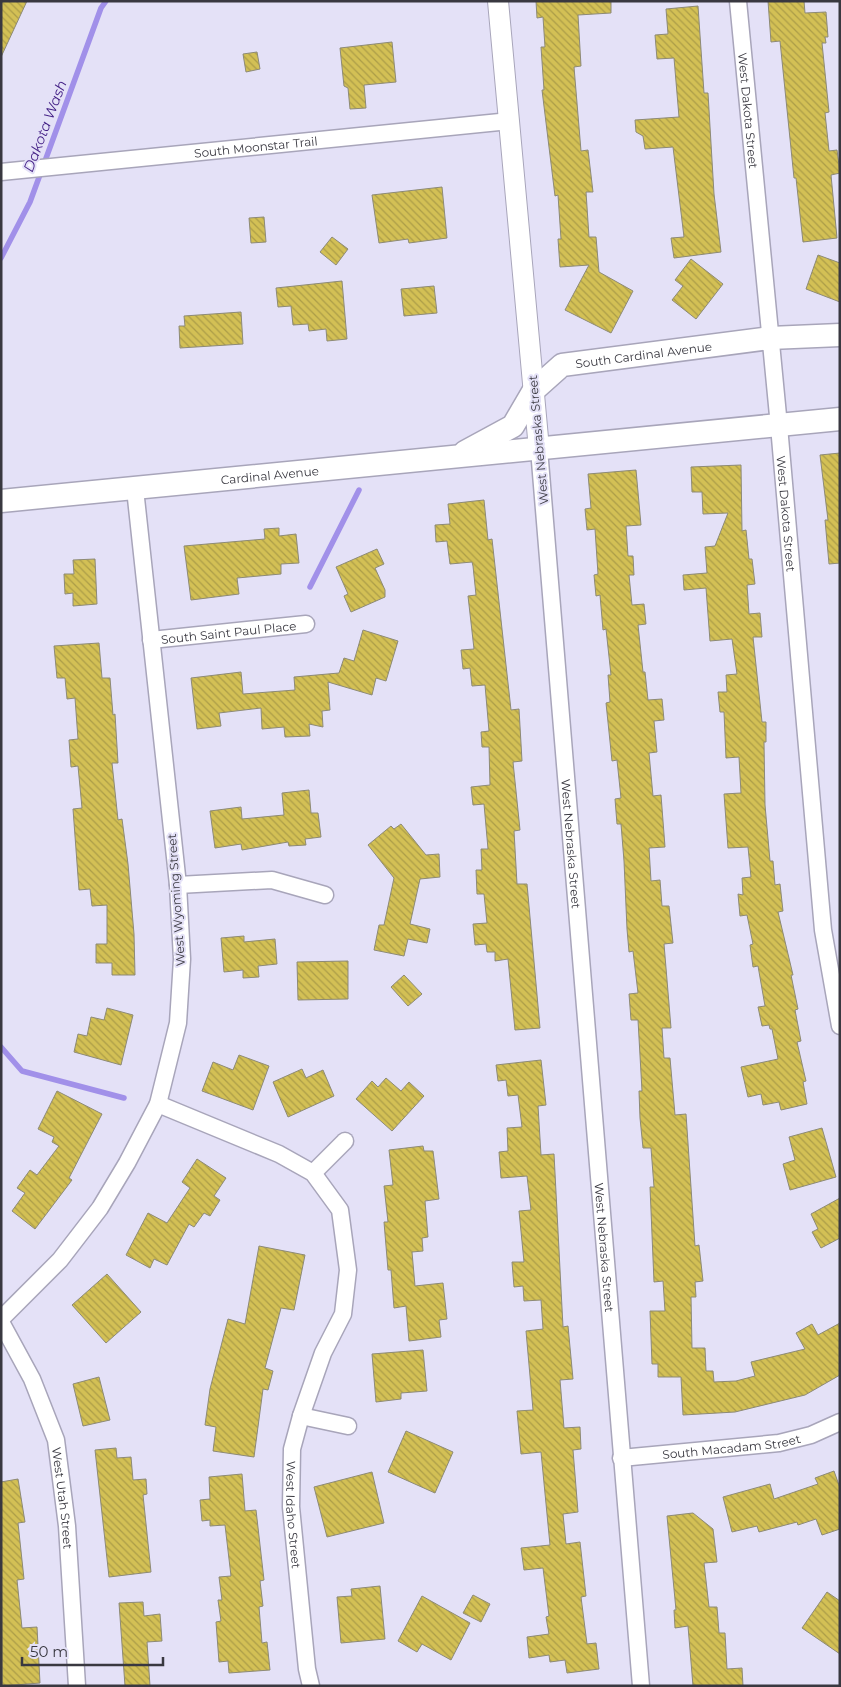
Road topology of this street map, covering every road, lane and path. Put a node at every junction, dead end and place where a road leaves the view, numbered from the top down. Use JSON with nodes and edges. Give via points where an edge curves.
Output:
{"nodes":[{"id":1,"x":498,"y":1,"type":"edge"},
{"id":2,"x":738,"y":1,"type":"edge"},
{"id":3,"x":510,"y":120,"type":"junction"},
{"id":4,"x":1,"y":172,"type":"edge"},
{"id":5,"x":840,"y":335,"type":"edge"},
{"id":6,"x":770,"y":338,"type":"junction"},
{"id":7,"x":534,"y":390,"type":"junction"},
{"id":8,"x":840,"y":419,"type":"edge"},
{"id":9,"x":779,"y":426,"type":"junction"},
{"id":10,"x":539,"y":449,"type":"junction"},
{"id":11,"x":455,"y":457,"type":"junction"},
{"id":12,"x":135,"y":489,"type":"junction"},
{"id":13,"x":1,"y":501,"type":"edge"},
{"id":14,"x":306,"y":624,"type":"dead end"},
{"id":15,"x":151,"y":640,"type":"junction"},
{"id":16,"x":178,"y":885,"type":"junction"},
{"id":17,"x":325,"y":894,"type":"dead end"},
{"id":18,"x":840,"y":1026,"type":"edge"},
{"id":19,"x":158,"y":1104,"type":"junction"},
{"id":20,"x":345,"y":1141,"type":"dead end"},
{"id":21,"x":313,"y":1173,"type":"junction"},
{"id":22,"x":1,"y":1320,"type":"edge"},
{"id":23,"x":301,"y":1416,"type":"junction"},
{"id":24,"x":840,"y":1422,"type":"edge"},
{"id":25,"x":348,"y":1426,"type":"dead end"},
{"id":26,"x":621,"y":1458,"type":"junction"},
{"id":27,"x":77,"y":1686,"type":"edge"},
{"id":28,"x":311,"y":1686,"type":"edge"},
{"id":29,"x":641,"y":1686,"type":"edge"}],
"edges":[{"from":1,"to":3,"type":"street","name":"West Nebraska Street"},
{"from":2,"to":6,"type":"street","name":"West Dakota Street"},
{"from":3,"to":4,"type":"street","name":"South Moonstar Trail"},
{"from":3,"to":7,"type":"street","name":"West Nebraska Street"},
{"from":5,"to":6,"type":"main road","name":"South Cardinal Avenue"},
{"from":6,"to":7,"type":"main road","name":"South Cardinal Avenue","via":[[562,365]]},
{"from":6,"to":9,"type":"street","name":"West Dakota Street"},
{"from":7,"to":10,"type":"street","name":"West Nebraska Street"},
{"from":7,"to":11,"type":"main road","name":"South Cardinal Avenue","via":[[513,426]]},
{"from":8,"to":9,"type":"main road"},
{"from":9,"to":10,"type":"main road"},
{"from":9,"to":18,"type":"street","name":"West Dakota Street","via":[[823,930]]},
{"from":10,"to":11,"type":"main road","name":"Cardinal Avenue"},
{"from":10,"to":26,"type":"street","name":"West Nebraska Street"},
{"from":11,"to":12,"type":"main road","name":"Cardinal Avenue"},
{"from":12,"to":13,"type":"main road","name":"Cardinal Avenue"},
{"from":12,"to":15,"type":"street","name":"West Wyoming Street"},
{"from":14,"to":15,"type":"street","name":"South Saint Paul Place"},
{"from":15,"to":16,"type":"street","name":"West Wyoming Street"},
{"from":16,"to":17,"type":"street","via":[[272,880]]},
{"from":16,"to":19,"type":"street","name":"West Wyoming Street","via":[[182,959],[178,1022]]},
{"from":19,"to":21,"type":"street","name":"West Idaho Street","via":[[279,1154]]},
{"from":19,"to":22,"type":"street","name":"West Wyoming Street","via":[[100,1208],[60,1260]]},
{"from":20,"to":21,"type":"street"},
{"from":21,"to":23,"type":"street","name":"West Idaho Street","via":[[340,1210],[348,1270],[343,1314],[323,1352]]},
{"from":22,"to":27,"type":"street","name":"West Utah Street","via":[[32,1379],[56,1440],[67,1526]]},
{"from":23,"to":25,"type":"street"},
{"from":23,"to":28,"type":"street","name":"West Idaho Street","via":[[292,1449],[291,1507]]},
{"from":24,"to":26,"type":"street","name":"South Macadam Street","via":[[811,1435],[779,1443]]},
{"from":26,"to":29,"type":"street","name":"West Nebraska Street"}]}
